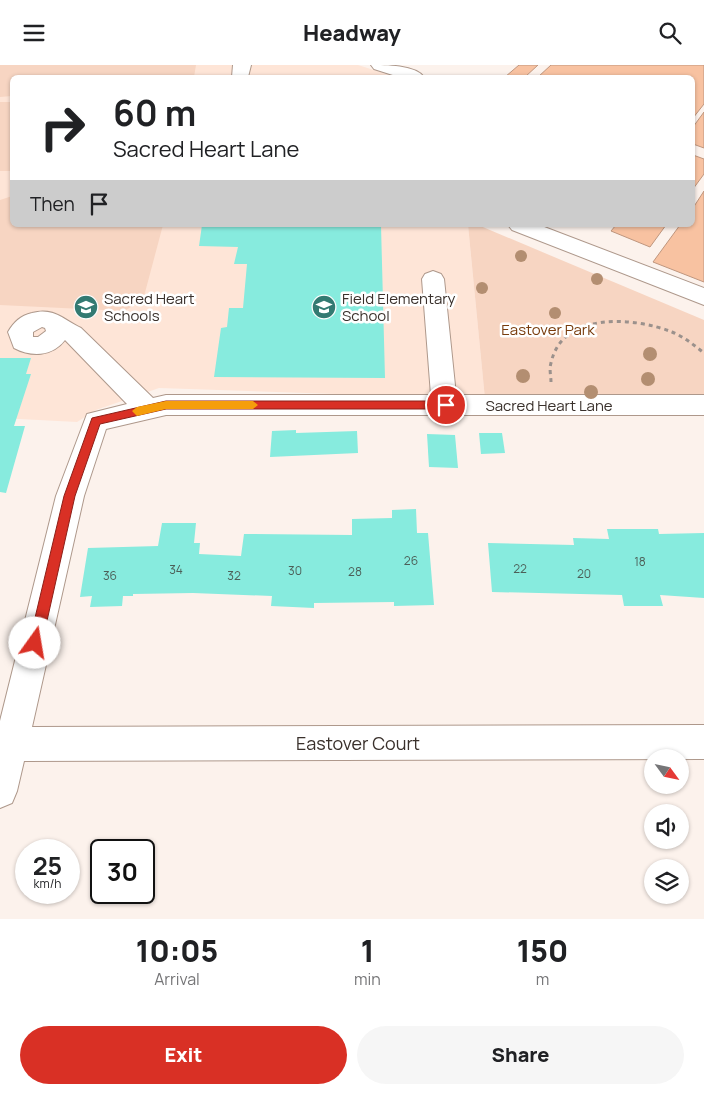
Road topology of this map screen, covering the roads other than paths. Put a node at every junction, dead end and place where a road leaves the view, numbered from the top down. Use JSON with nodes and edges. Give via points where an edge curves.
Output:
{"nodes":[{"id":1,"x":380,"y":65,"type":"edge"},
{"id":2,"x":409,"y":75,"type":"edge"},
{"id":3,"x":524,"y":227,"type":"edge"},
{"id":4,"x":433,"y":279,"type":"dead end"},
{"id":5,"x":704,"y":297,"type":"edge"},
{"id":6,"x":59,"y":327,"type":"dead end"},
{"id":7,"x":446,"y":405,"type":"junction"},
{"id":8,"x":704,"y":405,"type":"edge"},
{"id":9,"x":148,"y":409,"type":"junction"},
{"id":10,"x":704,"y":742,"type":"edge"},
{"id":11,"x":11,"y":744,"type":"junction"},
{"id":12,"x":0,"y":791,"type":"edge"}],
"edges":[{"from":1,"to":2,"type":"street"},
{"from":3,"to":5,"type":"street"},
{"from":4,"to":7,"type":"street"},
{"from":6,"to":9,"type":"street","via":[[73,334]]},
{"from":7,"to":8,"type":"street","name":"Sacred Heart Lane"},
{"from":7,"to":9,"type":"street","name":"Sacred Heart Lane","via":[[166,405]]},
{"from":9,"to":11,"type":"street","name":"Sacred Heart Lane","via":[[96,421],[70,496]]},
{"from":10,"to":11,"type":"street","name":"Eastover Court"},
{"from":11,"to":12,"type":"street"}]}
